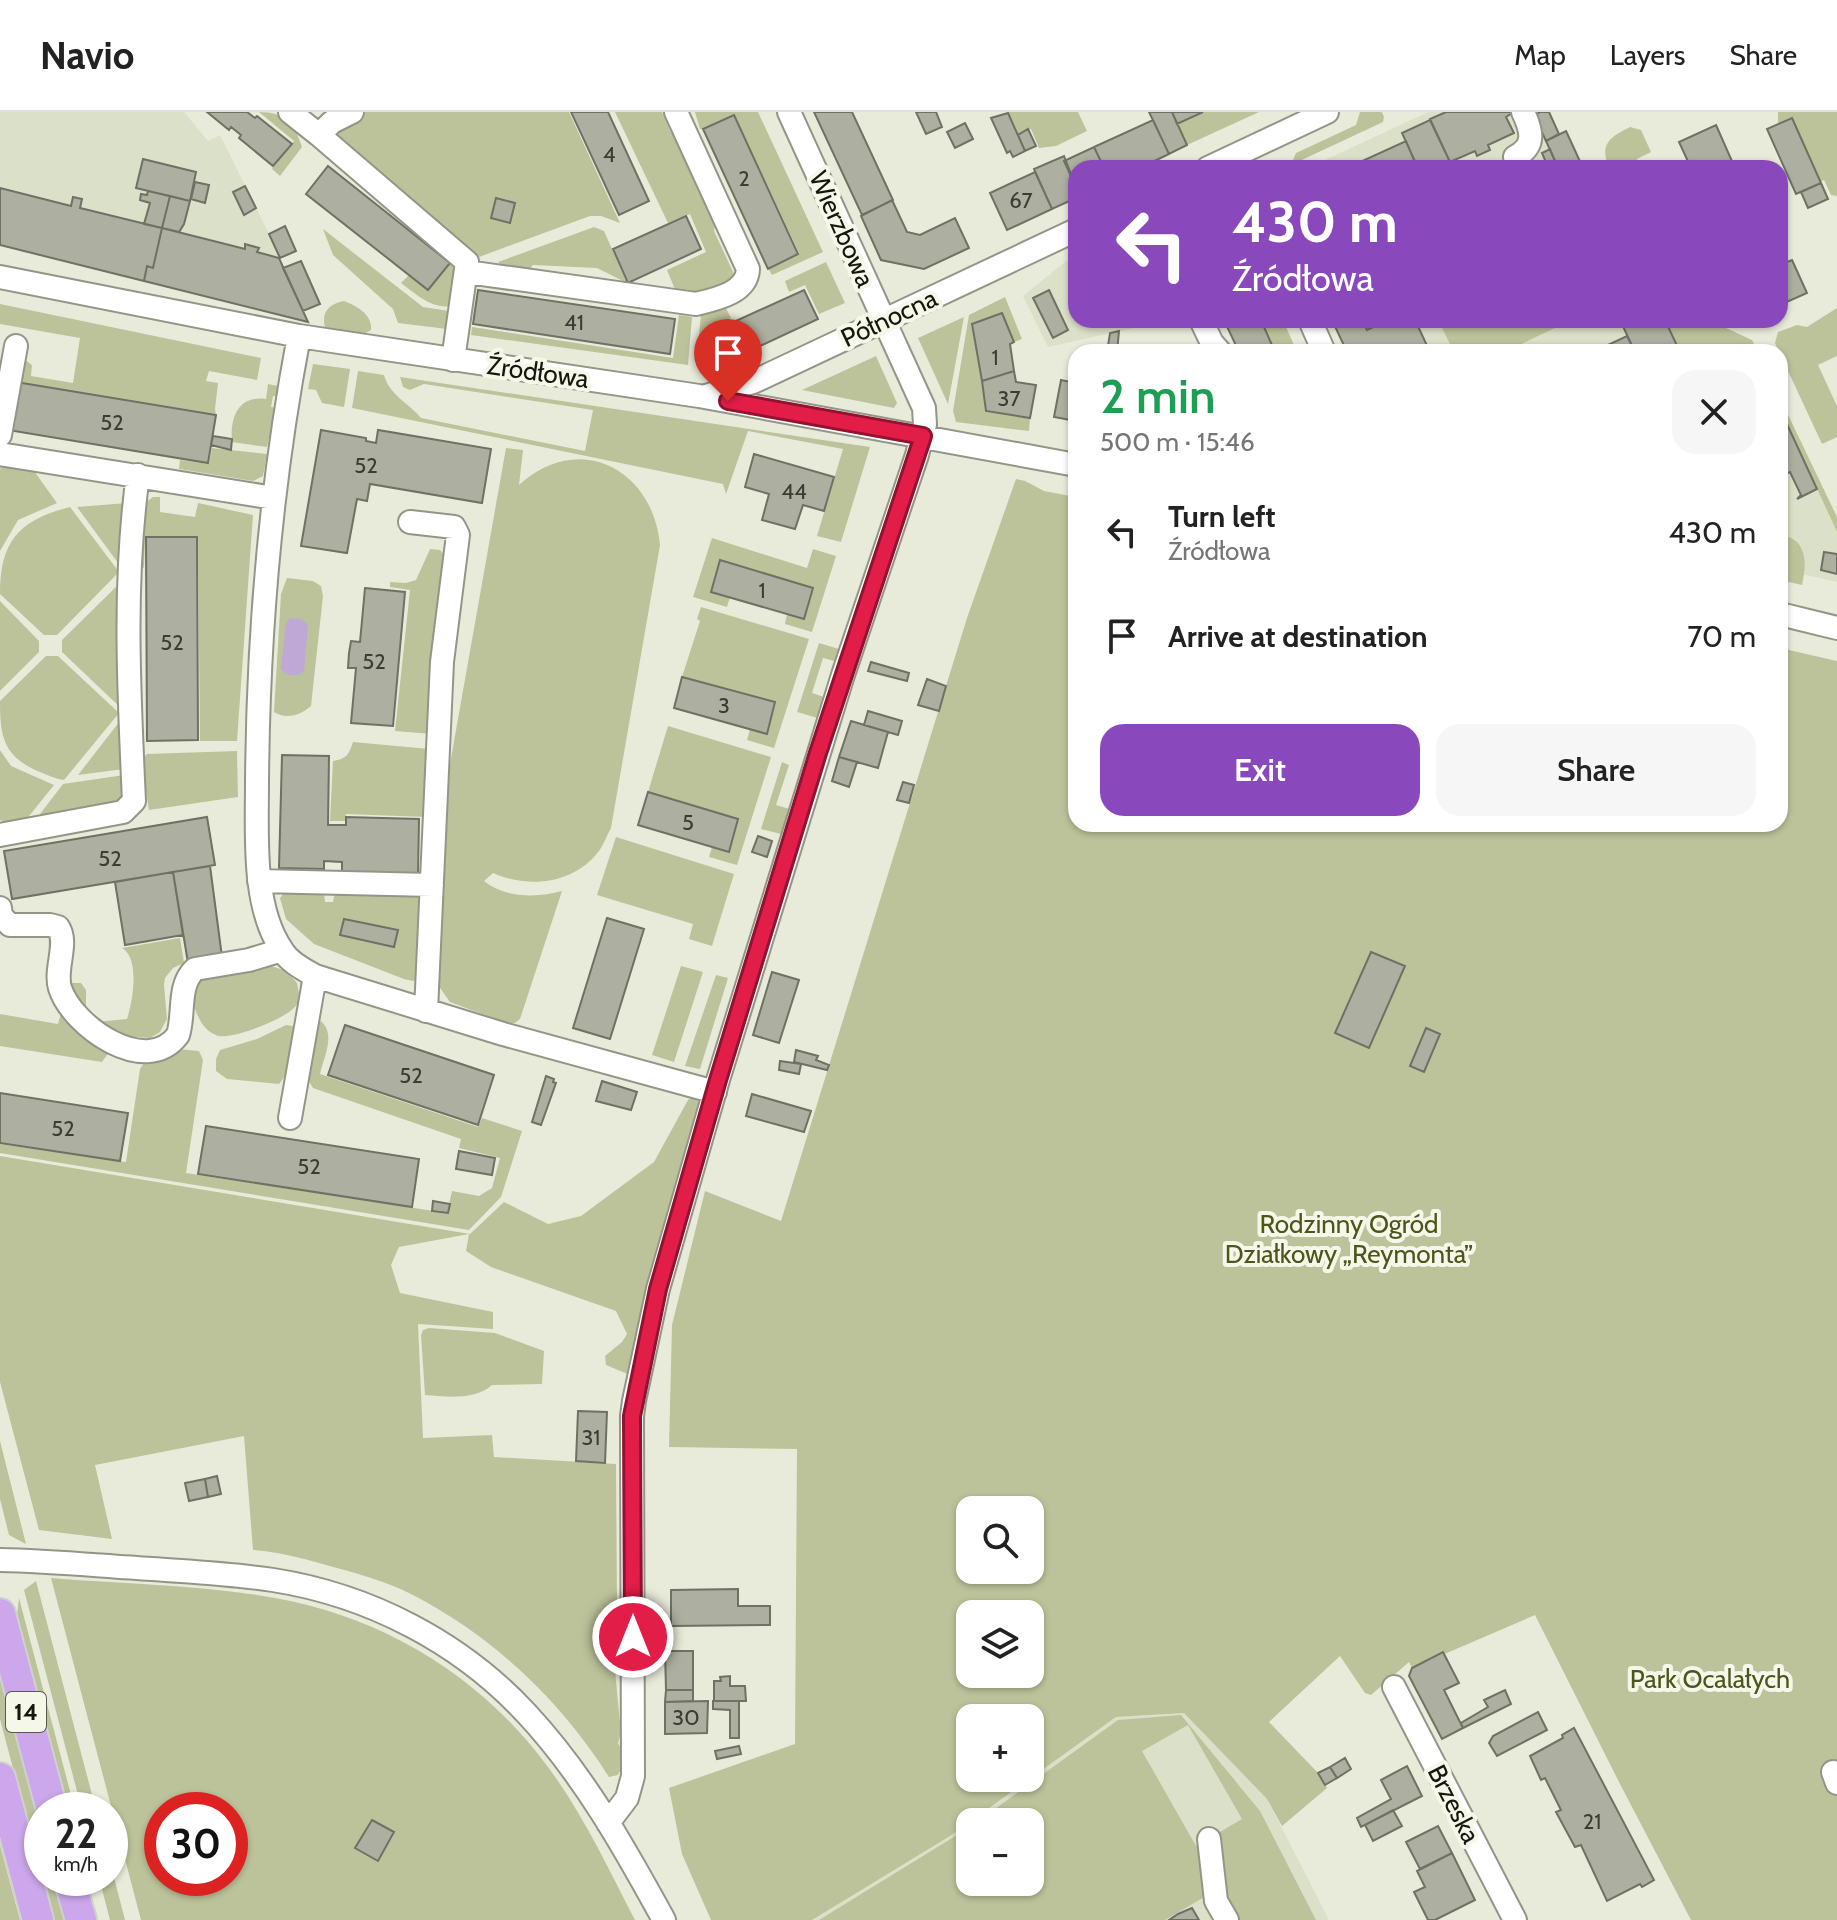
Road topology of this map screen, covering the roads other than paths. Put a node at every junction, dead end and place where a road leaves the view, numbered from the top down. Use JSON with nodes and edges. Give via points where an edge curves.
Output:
{"nodes":[{"id":1,"x":290,"y":112,"type":"edge"},
{"id":2,"x":352,"y":112,"type":"edge"},
{"id":3,"x":676,"y":112,"type":"edge"},
{"id":4,"x":789,"y":112,"type":"edge"},
{"id":5,"x":1327,"y":112,"type":"edge"},
{"id":6,"x":1523,"y":112,"type":"edge"},
{"id":7,"x":319,"y":135,"type":"junction"},
{"id":8,"x":1515,"y":157,"type":"dead end"},
{"id":9,"x":1241,"y":160,"type":"edge"},
{"id":10,"x":1068,"y":234,"type":"edge"},
{"id":11,"x":467,"y":272,"type":"junction"},
{"id":12,"x":0,"y":277,"type":"edge"},
{"id":13,"x":883,"y":320,"type":"junction"},
{"id":14,"x":299,"y":336,"type":"junction"},
{"id":15,"x":16,"y":346,"type":"dead end"},
{"id":16,"x":453,"y":360,"type":"junction"},
{"id":17,"x":699,"y":396,"type":"junction"},
{"id":18,"x":0,"y":435,"type":"edge"},
{"id":19,"x":923,"y":436,"type":"junction"},
{"id":20,"x":0,"y":454,"type":"edge"},
{"id":21,"x":1068,"y":463,"type":"edge"},
{"id":22,"x":138,"y":475,"type":"junction"},
{"id":23,"x":274,"y":498,"type":"junction"},
{"id":24,"x":410,"y":522,"type":"dead end"},
{"id":25,"x":1788,"y":616,"type":"edge"},
{"id":26,"x":1837,"y":628,"type":"edge"},
{"id":27,"x":0,"y":835,"type":"edge"},
{"id":28,"x":259,"y":881,"type":"junction"},
{"id":29,"x":432,"y":885,"type":"junction"},
{"id":30,"x":0,"y":908,"type":"edge"},
{"id":31,"x":282,"y":950,"type":"junction"},
{"id":32,"x":315,"y":976,"type":"junction"},
{"id":33,"x":426,"y":1011,"type":"junction"},
{"id":34,"x":715,"y":1092,"type":"junction"},
{"id":35,"x":290,"y":1118,"type":"dead end"},
{"id":36,"x":0,"y":1560,"type":"edge"},
{"id":37,"x":0,"y":1614,"type":"edge"},
{"id":38,"x":1394,"y":1687,"type":"dead end"},
{"id":39,"x":0,"y":1778,"type":"edge"},
{"id":40,"x":47,"y":1792,"type":"edge"},
{"id":41,"x":608,"y":1823,"type":"junction"},
{"id":42,"x":1209,"y":1839,"type":"dead end"},
{"id":43,"x":74,"y":1896,"type":"edge"},
{"id":44,"x":38,"y":1920,"type":"edge"},
{"id":45,"x":81,"y":1920,"type":"edge"},
{"id":46,"x":664,"y":1920,"type":"edge"},
{"id":47,"x":1227,"y":1920,"type":"edge"},
{"id":48,"x":1515,"y":1920,"type":"edge"}],
"edges":[{"from":1,"to":7,"type":"street"},
{"from":2,"to":7,"type":"street"},
{"from":3,"to":11,"type":"street","via":[[748,269],[741,286],[696,304]]},
{"from":4,"to":13,"type":"street","name":"Wierzbowa"},
{"from":5,"to":9,"type":"street"},
{"from":6,"to":8,"type":"street","via":[[1531,141]]},
{"from":7,"to":11,"type":"street","via":[[465,257]]},
{"from":10,"to":13,"type":"street","name":"Północna"},
{"from":11,"to":16,"type":"street"},
{"from":12,"to":14,"type":"street","name":"Źródłowa"},
{"from":13,"to":17,"type":"street","name":"Północna","via":[[753,382]]},
{"from":13,"to":19,"type":"street","name":"Wierzbowa","via":[[924,408]]},
{"from":14,"to":16,"type":"street","name":"Źródłowa"},
{"from":14,"to":23,"type":"street"},
{"from":15,"to":18,"type":"street"},
{"from":16,"to":17,"type":"street","name":"Źródłowa"},
{"from":17,"to":19,"type":"street","name":"Źródłowa"},
{"from":19,"to":21,"type":"street","name":"Źródłowa"},
{"from":19,"to":34,"type":"street","via":[[835,700]]},
{"from":20,"to":22,"type":"street"},
{"from":22,"to":23,"type":"street"},
{"from":22,"to":27,"type":"street","via":[[130,573],[134,801],[123,812]]},
{"from":23,"to":28,"type":"street","via":[[260,655]]},
{"from":24,"to":29,"type":"street","via":[[458,530],[442,662]]},
{"from":25,"to":26,"type":"street"},
{"from":28,"to":29,"type":"street"},
{"from":28,"to":31,"type":"street"},
{"from":29,"to":33,"type":"street"},
{"from":30,"to":31,"type":"street","via":[[10,925],[58,927],[62,937],[57,973],[69,1005],[105,1038],[141,1052],[175,1040],[184,992],[195,969]]},
{"from":31,"to":32,"type":"street"},
{"from":32,"to":33,"type":"street"},
{"from":32,"to":35,"type":"street"},
{"from":33,"to":34,"type":"street"},
{"from":34,"to":41,"type":"street","via":[[658,1289],[633,1408],[633,1776],[627,1798]]},
{"from":36,"to":41,"type":"street","via":[[272,1580],[334,1594],[393,1616],[465,1659],[507,1694],[560,1753]]},
{"from":37,"to":40,"type":"main road","number":"14"},
{"from":38,"to":48,"type":"street","name":"Brzeska"},
{"from":39,"to":44,"type":"main road"},
{"from":41,"to":46,"type":"street"},
{"from":42,"to":47,"type":"street","via":[[1216,1901]]},
{"from":43,"to":45,"type":"main road"}]}
